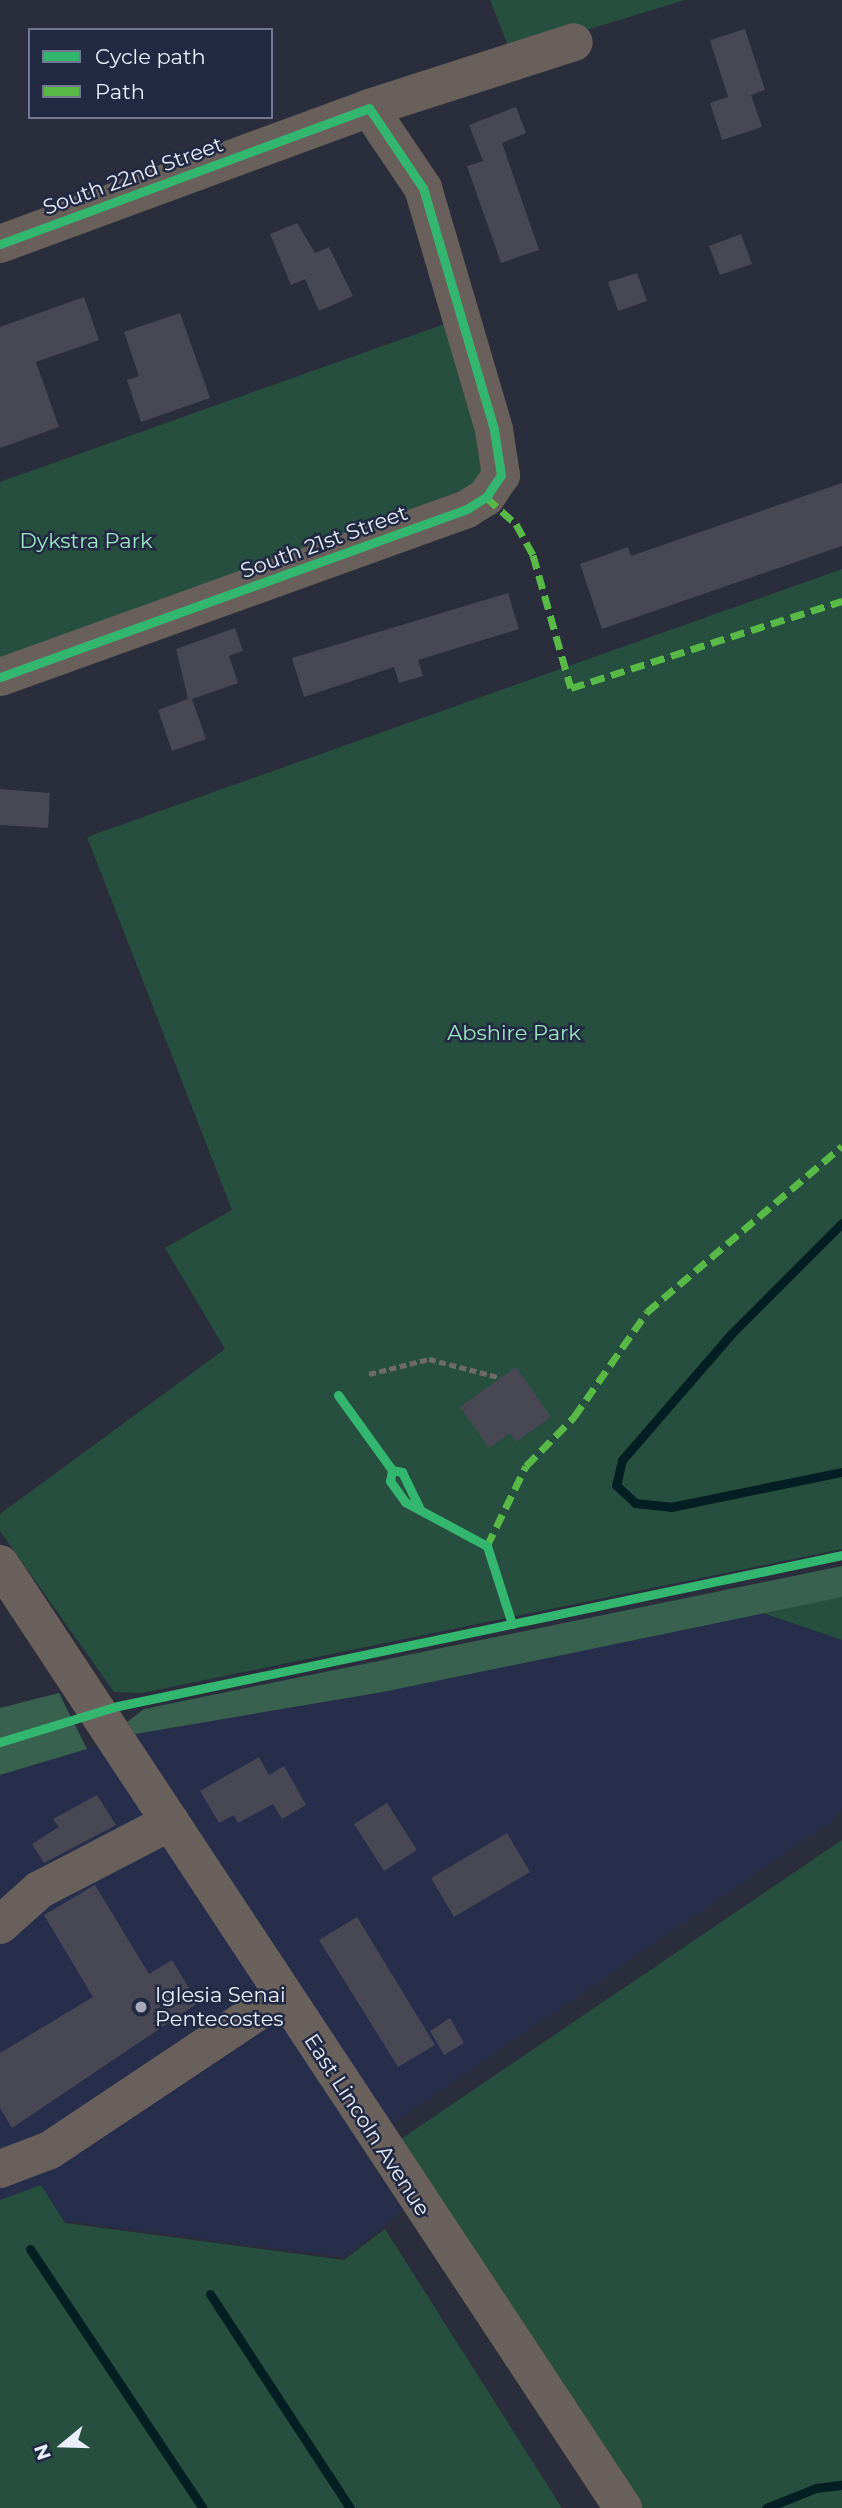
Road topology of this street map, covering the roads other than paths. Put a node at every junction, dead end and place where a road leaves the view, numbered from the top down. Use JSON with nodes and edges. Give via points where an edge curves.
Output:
{"nodes":[{"id":1,"x":574,"y":42,"type":"dead end"},
{"id":2,"x":369,"y":108,"type":"junction"},
{"id":3,"x":0,"y":244,"type":"edge"},
{"id":4,"x":0,"y":677,"type":"edge"},
{"id":5,"x":0,"y":1564,"type":"edge"},
{"id":6,"x":170,"y":1822,"type":"junction"},
{"id":7,"x":5,"y":1922,"type":"edge"},
{"id":8,"x":282,"y":1995,"type":"junction"},
{"id":9,"x":0,"y":2169,"type":"edge"},
{"id":10,"x":623,"y":2508,"type":"edge"}],
"edges":[{"from":1,"to":2,"type":"street","name":"South 22nd Street"},
{"from":2,"to":3,"type":"street","name":"South 22nd Street"},
{"from":2,"to":4,"type":"street","name":"South 21st Street","via":[[423,188],[499,455],[500,475],[486,497]]},
{"from":5,"to":6,"type":"main road","name":"East Lincoln Avenue"},
{"from":6,"to":7,"type":"street","via":[[39,1890]]},
{"from":6,"to":8,"type":"main road","name":"East Lincoln Avenue"},
{"from":8,"to":9,"type":"street","via":[[61,2143]]},
{"from":8,"to":10,"type":"main road","name":"East Lincoln Avenue"}]}
